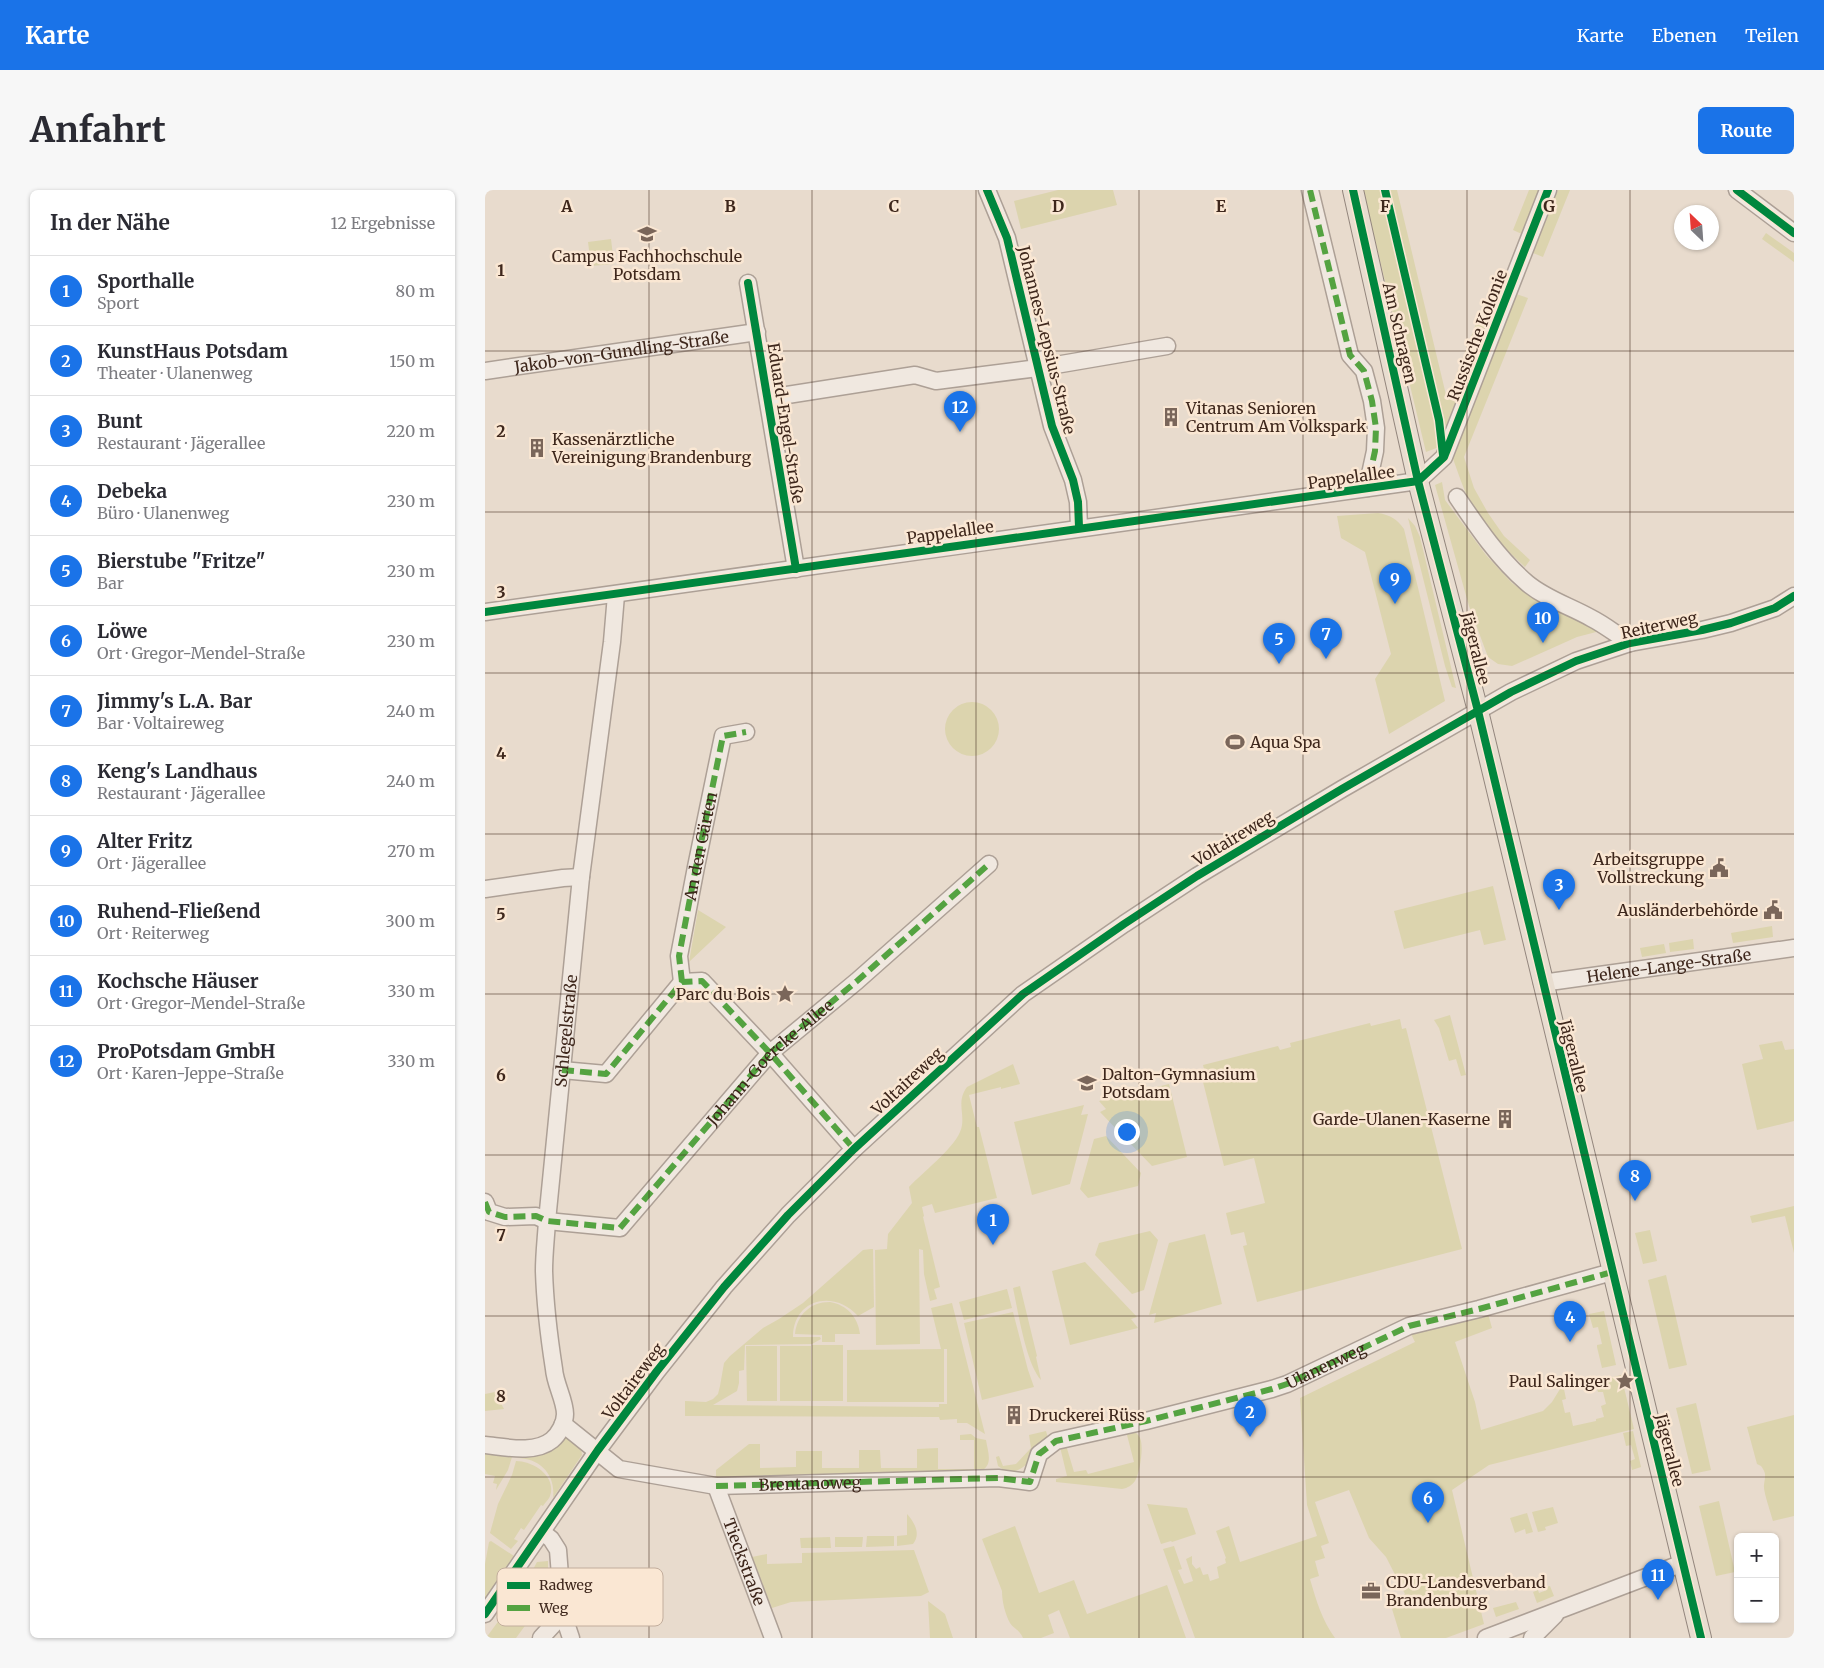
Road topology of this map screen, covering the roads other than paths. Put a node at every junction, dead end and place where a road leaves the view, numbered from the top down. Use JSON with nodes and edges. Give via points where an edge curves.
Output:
{"nodes":[{"id":1,"x":987,"y":190,"type":"edge"},
{"id":2,"x":1310,"y":190,"type":"edge"},
{"id":3,"x":1353,"y":190,"type":"edge"},
{"id":4,"x":1548,"y":190,"type":"edge"},
{"id":5,"x":1737,"y":190,"type":"edge"},
{"id":6,"x":1794,"y":233,"type":"edge"},
{"id":7,"x":748,"y":283,"type":"dead end"},
{"id":8,"x":757,"y":332,"type":"junction"},
{"id":9,"x":1167,"y":346,"type":"dead end"},
{"id":10,"x":1038,"y":368,"type":"junction"},
{"id":11,"x":485,"y":372,"type":"edge"},
{"id":12,"x":768,"y":398,"type":"junction"},
{"id":13,"x":1418,"y":481,"type":"junction"},
{"id":14,"x":1367,"y":488,"type":"junction"},
{"id":15,"x":1457,"y":497,"type":"dead end"},
{"id":16,"x":1079,"y":528,"type":"junction"},
{"id":17,"x":796,"y":568,"type":"junction"},
{"id":18,"x":616,"y":595,"type":"junction"},
{"id":19,"x":1794,"y":596,"type":"edge"},
{"id":20,"x":485,"y":612,"type":"edge"},
{"id":21,"x":1630,"y":643,"type":"junction"},
{"id":22,"x":1478,"y":711,"type":"junction"},
{"id":23,"x":746,"y":732,"type":"dead end"},
{"id":24,"x":989,"y":864,"type":"dead end"},
{"id":25,"x":581,"y":877,"type":"junction"},
{"id":26,"x":485,"y":889,"type":"edge"},
{"id":27,"x":1794,"y":948,"type":"edge"},
{"id":28,"x":682,"y":982,"type":"junction"},
{"id":29,"x":1543,"y":983,"type":"junction"},
{"id":30,"x":770,"y":1053,"type":"junction"},
{"id":31,"x":562,"y":1070,"type":"junction"},
{"id":32,"x":854,"y":1149,"type":"junction"},
{"id":33,"x":485,"y":1202,"type":"edge"},
{"id":34,"x":547,"y":1221,"type":"junction"},
{"id":35,"x":1612,"y":1272,"type":"junction"},
{"id":36,"x":563,"y":1424,"type":"junction"},
{"id":37,"x":485,"y":1445,"type":"edge"},
{"id":38,"x":598,"y":1450,"type":"junction"},
{"id":39,"x":1030,"y":1482,"type":"joint"},
{"id":40,"x":716,"y":1486,"type":"junction"},
{"id":41,"x":542,"y":1532,"type":"junction"},
{"id":42,"x":1683,"y":1563,"type":"junction"},
{"id":43,"x":517,"y":1568,"type":"edge"},
{"id":44,"x":559,"y":1568,"type":"edge"},
{"id":45,"x":497,"y":1597,"type":"edge"},
{"id":46,"x":1560,"y":1610,"type":"junction"},
{"id":47,"x":485,"y":1614,"type":"edge"},
{"id":48,"x":552,"y":1626,"type":"edge"},
{"id":49,"x":567,"y":1626,"type":"edge"},
{"id":50,"x":541,"y":1638,"type":"edge"},
{"id":51,"x":571,"y":1638,"type":"edge"},
{"id":52,"x":773,"y":1638,"type":"edge"},
{"id":53,"x":1486,"y":1638,"type":"edge"},
{"id":54,"x":1532,"y":1638,"type":"edge"},
{"id":55,"x":1701,"y":1638,"type":"edge"}],
"edges":[{"from":1,"to":10,"type":"street","name":"Johannes-Lepsius-Straße","via":[[1007,238]]},
{"from":2,"to":14,"type":"street","via":[[1351,356],[1364,372],[1372,401],[1375,451]]},
{"from":3,"to":13,"type":"main road","name":"Am Schragen"},
{"from":4,"to":13,"type":"street","name":"Russische Kolonie","via":[[1444,458]]},
{"from":5,"to":6,"type":"street"},
{"from":7,"to":8,"type":"street","name":"Eduard-Engel-Straße"},
{"from":8,"to":11,"type":"street","name":"Jakob-von-Gundling-Straße"},
{"from":8,"to":12,"type":"street","name":"Eduard-Engel-Straße"},
{"from":9,"to":10,"type":"street"},
{"from":10,"to":12,"type":"street","via":[[936,381],[915,375]]},
{"from":10,"to":16,"type":"street","name":"Johannes-Lepsius-Straße","via":[[1052,426],[1073,480]]},
{"from":12,"to":17,"type":"street","name":"Eduard-Engel-Straße"},
{"from":13,"to":14,"type":"street","name":"Pappelallee"},
{"from":13,"to":22,"type":"main road","name":"Jägerallee"},
{"from":14,"to":16,"type":"street","name":"Pappelallee"},
{"from":15,"to":21,"type":"street","via":[[1507,564],[1528,584]]},
{"from":16,"to":17,"type":"street","name":"Pappelallee"},
{"from":17,"to":18,"type":"street","name":"Pappelallee"},
{"from":18,"to":20,"type":"street","name":"Pappelallee"},
{"from":18,"to":25,"type":"street","name":"Schlegelstraße"},
{"from":19,"to":21,"type":"street","name":"Reiterweg","via":[[1775,608],[1731,623]]},
{"from":21,"to":22,"type":"street","name":"Reiterweg","via":[[1576,661]]},
{"from":22,"to":29,"type":"main road","name":"Jägerallee"},
{"from":22,"to":32,"type":"street","name":"Voltaireweg","via":[[1197,876],[1023,994]]},
{"from":23,"to":28,"type":"street","name":"An den Gärten","via":[[723,736],[679,956]]},
{"from":24,"to":30,"type":"street","name":"Johann-Goercke-Allee"},
{"from":25,"to":26,"type":"street"},
{"from":25,"to":31,"type":"street","name":"Schlegelstraße"},
{"from":27,"to":29,"type":"street","name":"Helene-Lange-Straße"},
{"from":28,"to":30,"type":"street","via":[[702,982]]},
{"from":28,"to":31,"type":"street","via":[[607,1074]]},
{"from":29,"to":35,"type":"main road","name":"Jägerallee"},
{"from":30,"to":32,"type":"street"},
{"from":30,"to":34,"type":"street","name":"Johann-Goercke-Allee","via":[[620,1228]]},
{"from":31,"to":34,"type":"street","name":"Schlegelstraße"},
{"from":32,"to":38,"type":"street","name":"Voltaireweg","via":[[788,1214],[724,1287]]},
{"from":33,"to":34,"type":"street","via":[[489,1212],[505,1217],[536,1216]]},
{"from":34,"to":36,"type":"street","name":"Schlegelstraße","via":[[544,1271],[547,1321],[555,1376],[565,1413]]},
{"from":35,"to":39,"type":"street","name":"Ulanenweg","via":[[1409,1326],[1287,1384],[1056,1441],[1039,1454]]},
{"from":35,"to":42,"type":"main road","name":"Jägerallee"},
{"from":36,"to":37,"type":"street","via":[[559,1433],[543,1446]]},
{"from":36,"to":38,"type":"street"},
{"from":38,"to":40,"type":"street","name":"Brentanoweg","via":[[619,1469]]},
{"from":38,"to":41,"type":"street","name":"Voltaireweg"},
{"from":39,"to":40,"type":"street","name":"Brentanoweg","via":[[998,1478]]},
{"from":40,"to":52,"type":"street","name":"Tieckstraße"},
{"from":41,"to":43,"type":"street","name":"Voltaireweg"},
{"from":41,"to":44,"type":"street","via":[[558,1550]]},
{"from":42,"to":46,"type":"street"},
{"from":42,"to":55,"type":"main road","name":"Jägerallee"},
{"from":45,"to":47,"type":"street","name":"Voltaireweg"},
{"from":46,"to":53,"type":"street"},
{"from":46,"to":54,"type":"street"},
{"from":48,"to":50,"type":"street"},
{"from":49,"to":51,"type":"street"}]}
